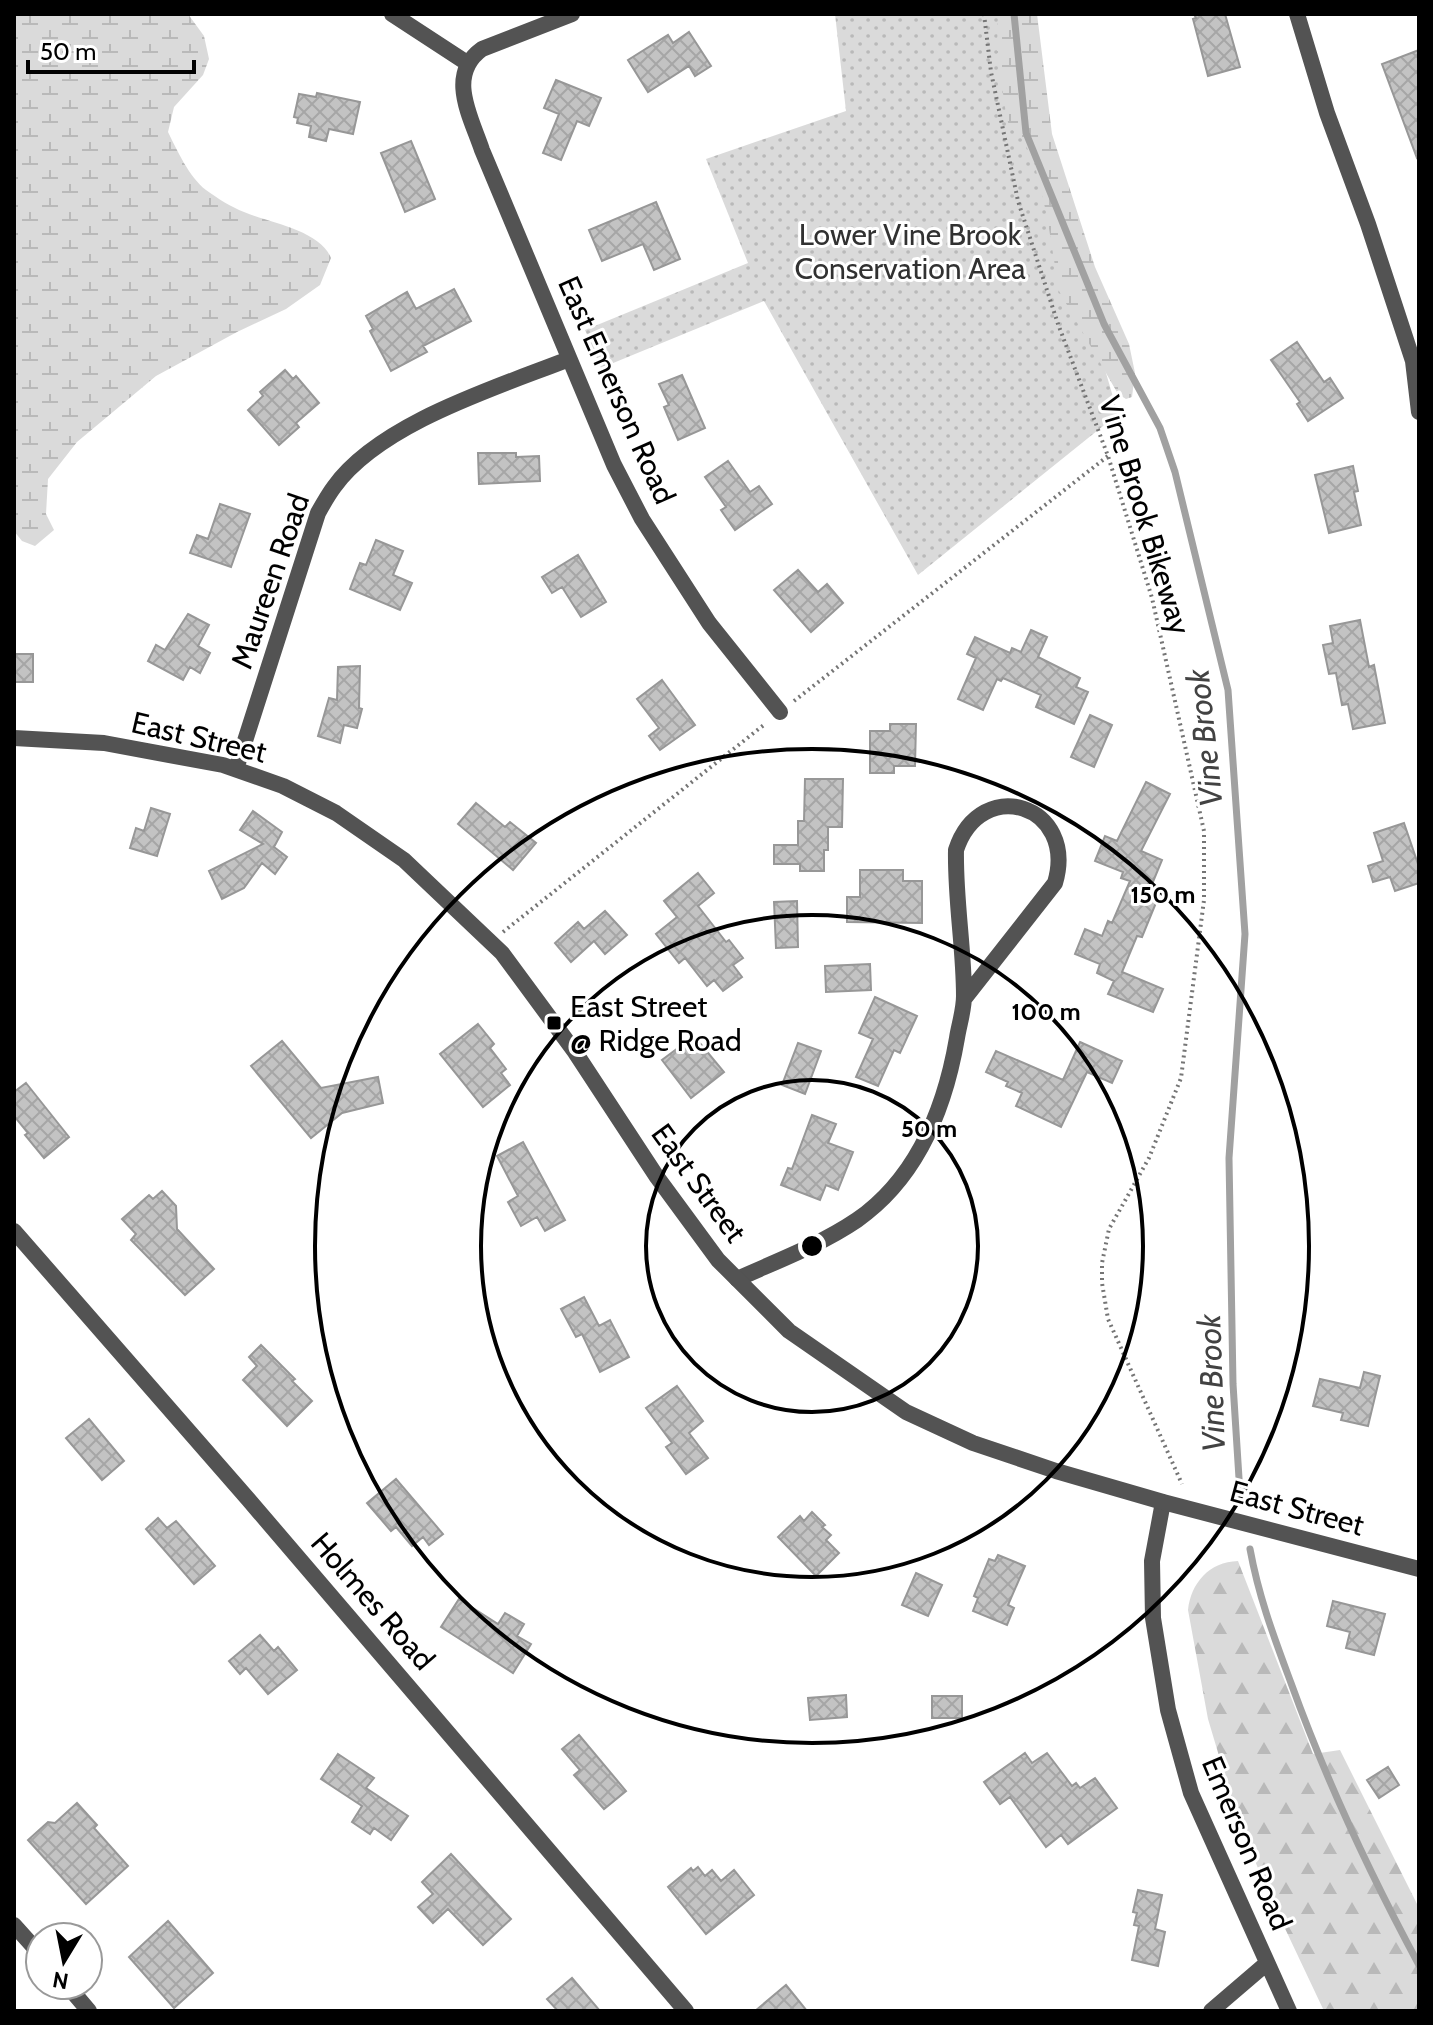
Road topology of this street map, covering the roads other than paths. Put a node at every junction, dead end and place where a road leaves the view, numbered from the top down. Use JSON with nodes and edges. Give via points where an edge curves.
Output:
{"nodes":[{"id":1,"x":392,"y":14,"type":"edge"},
{"id":2,"x":572,"y":14,"type":"edge"},
{"id":3,"x":1297,"y":14,"type":"edge"},
{"id":4,"x":467,"y":63,"type":"junction"},
{"id":5,"x":569,"y":359,"type":"junction"},
{"id":6,"x":1419,"y":412,"type":"edge"},
{"id":7,"x":780,"y":712,"type":"road end"},
{"id":8,"x":14,"y":738,"type":"edge"},
{"id":9,"x":236,"y":769,"type":"junction"},
{"id":10,"x":964,"y":999,"type":"junction"},
{"id":11,"x":14,"y":1231,"type":"edge"},
{"id":12,"x":737,"y":1279,"type":"junction"},
{"id":13,"x":1163,"y":1502,"type":"junction"},
{"id":14,"x":1419,"y":1569,"type":"edge"},
{"id":15,"x":1267,"y":1963,"type":"junction"},
{"id":16,"x":686,"y":2011,"type":"edge"},
{"id":17,"x":1211,"y":2011,"type":"edge"},
{"id":18,"x":1289,"y":2011,"type":"edge"}],
"edges":[{"from":1,"to":4,"type":"street"},
{"from":2,"to":4,"type":"street","via":[[482,49]]},
{"from":3,"to":6,"type":"street","via":[[1413,361]]},
{"from":4,"to":5,"type":"street","name":"East Emerson Road","via":[[462,89],[482,150]]},
{"from":5,"to":7,"type":"street","name":"East Emerson Road","via":[[642,519],[709,623]]},
{"from":5,"to":9,"type":"street","name":"Maureen Road","via":[[399,432],[366,454],[335,485],[318,513]]},
{"from":8,"to":9,"type":"street","name":"East Street","via":[[104,743]]},
{"from":9,"to":12,"type":"street","name":"East Street","via":[[283,786],[404,860],[502,953],[657,1177]]},
{"from":10,"to":10,"type":"street","via":[[1055,883],[1060,866],[1056,839],[1040,817],[1024,809],[988,810],[961,833],[956,850]]},
{"from":10,"to":12,"type":"street","via":[[952,1069],[930,1132],[886,1195],[859,1219]]},
{"from":11,"to":16,"type":"street","name":"Holmes Road"},
{"from":12,"to":13,"type":"street","name":"East Street","via":[[789,1331],[906,1412],[998,1453]]},
{"from":13,"to":14,"type":"street","name":"East Street"},
{"from":13,"to":15,"type":"street","name":"Emerson Road","via":[[1152,1561],[1153,1618],[1168,1710],[1191,1793]]},
{"from":15,"to":17,"type":"street"},
{"from":15,"to":18,"type":"street","name":"Emerson Road"}]}
